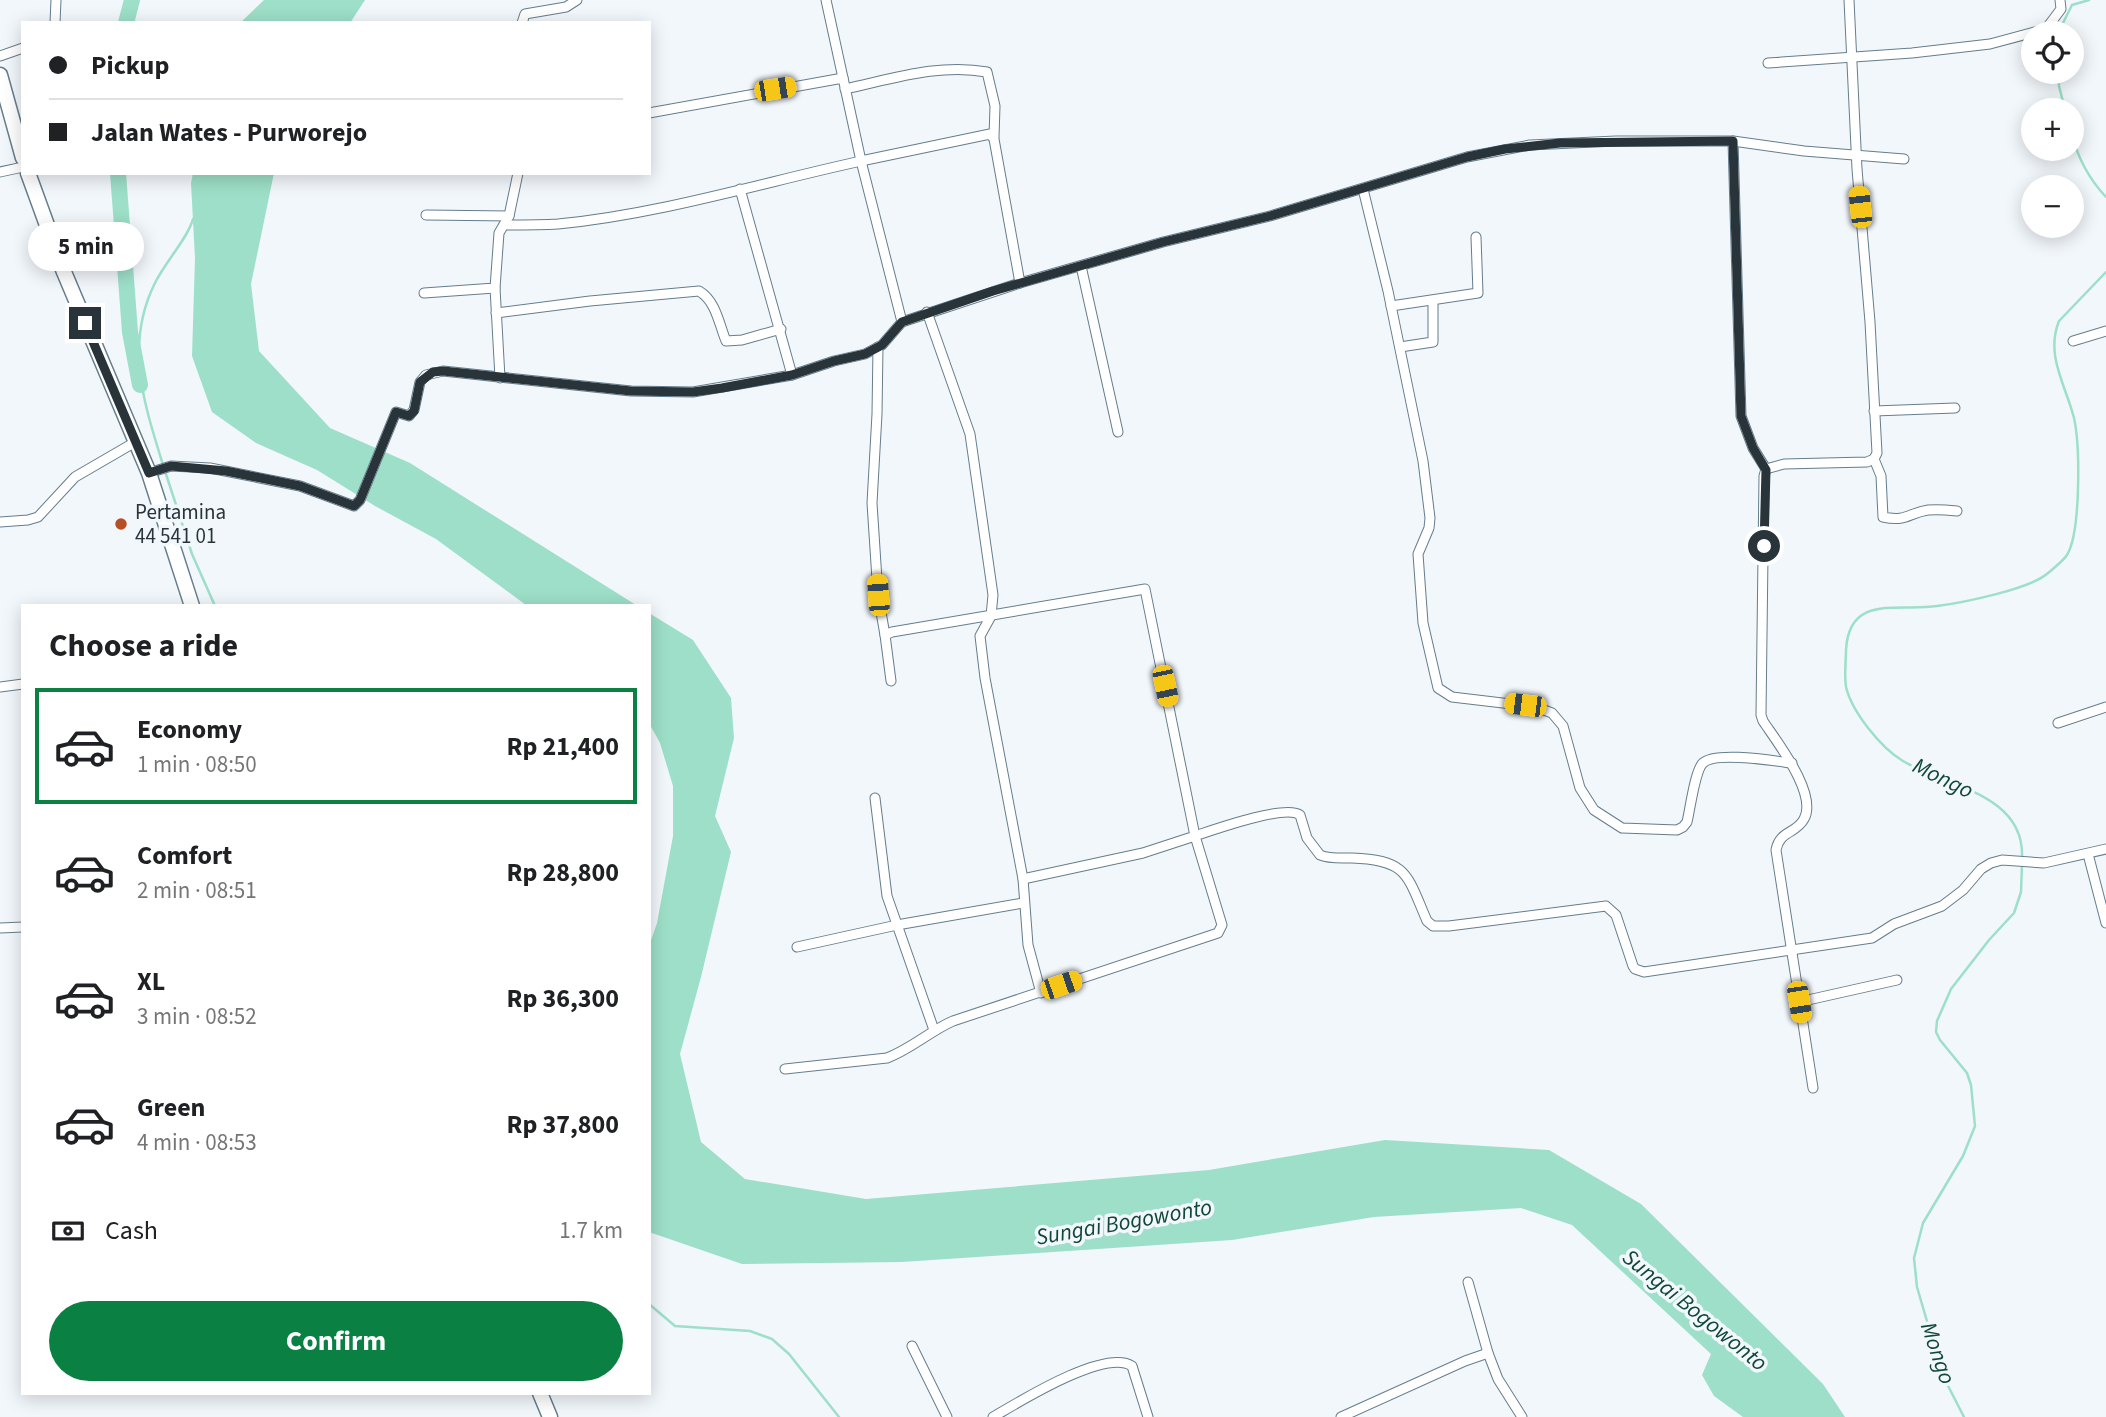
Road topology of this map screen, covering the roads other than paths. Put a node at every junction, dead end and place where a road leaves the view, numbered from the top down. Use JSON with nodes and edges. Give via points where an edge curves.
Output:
{"nodes":[{"id":1,"x":56,"y":0,"type":"edge"},
{"id":2,"x":577,"y":0,"type":"edge"},
{"id":3,"x":826,"y":0,"type":"edge"},
{"id":4,"x":1849,"y":0,"type":"edge"},
{"id":5,"x":2060,"y":0,"type":"edge"},
{"id":6,"x":55,"y":21,"type":"edge"},
{"id":7,"x":523,"y":21,"type":"edge"},
{"id":8,"x":21,"y":49,"type":"edge"},
{"id":9,"x":0,"y":56,"type":"edge"},
{"id":10,"x":1852,"y":58,"type":"junction"},
{"id":11,"x":1768,"y":63,"type":"dead end"},
{"id":12,"x":0,"y":75,"type":"edge"},
{"id":13,"x":843,"y":78,"type":"junction"},
{"id":14,"x":845,"y":89,"type":"junction"},
{"id":15,"x":651,"y":113,"type":"edge"},
{"id":16,"x":994,"y":137,"type":"junction"},
{"id":17,"x":1733,"y":141,"type":"junction"},
{"id":18,"x":21,"y":151,"type":"edge"},
{"id":19,"x":1856,"y":154,"type":"junction"},
{"id":20,"x":1904,"y":159,"type":"dead end"},
{"id":21,"x":861,"y":161,"type":"junction"},
{"id":22,"x":21,"y":167,"type":"edge"},
{"id":23,"x":0,"y":172,"type":"edge"},
{"id":24,"x":29,"y":175,"type":"edge"},
{"id":25,"x":518,"y":175,"type":"edge"},
{"id":26,"x":740,"y":189,"type":"junction"},
{"id":27,"x":1363,"y":189,"type":"junction"},
{"id":28,"x":426,"y":215,"type":"dead end"},
{"id":29,"x":506,"y":221,"type":"junction"},
{"id":30,"x":1476,"y":237,"type":"dead end"},
{"id":31,"x":1081,"y":266,"type":"junction"},
{"id":32,"x":1020,"y":283,"type":"junction"},
{"id":33,"x":495,"y":288,"type":"junction"},
{"id":34,"x":424,"y":293,"type":"dead end"},
{"id":35,"x":1433,"y":301,"type":"junction"},
{"id":36,"x":1391,"y":306,"type":"junction"},
{"id":37,"x":927,"y":312,"type":"junction"},
{"id":38,"x":496,"y":313,"type":"junction"},
{"id":39,"x":902,"y":322,"type":"junction"},
{"id":40,"x":780,"y":329,"type":"junction"},
{"id":41,"x":2106,"y":331,"type":"edge"},
{"id":42,"x":2073,"y":341,"type":"dead end"},
{"id":43,"x":878,"y":347,"type":"junction"},
{"id":44,"x":1400,"y":347,"type":"junction"},
{"id":45,"x":792,"y":375,"type":"junction"},
{"id":46,"x":500,"y":378,"type":"junction"},
{"id":47,"x":1955,"y":408,"type":"dead end"},
{"id":48,"x":1874,"y":411,"type":"junction"},
{"id":49,"x":1118,"y":432,"type":"dead end"},
{"id":50,"x":137,"y":441,"type":"junction"},
{"id":51,"x":1874,"y":459,"type":"junction"},
{"id":52,"x":1766,"y":470,"type":"junction"},
{"id":53,"x":153,"y":472,"type":"junction"},
{"id":54,"x":1957,"y":511,"type":"dead end"},
{"id":55,"x":0,"y":522,"type":"edge"},
{"id":56,"x":191,"y":604,"type":"edge"},
{"id":57,"x":991,"y":616,"type":"junction"},
{"id":58,"x":885,"y":635,"type":"junction"},
{"id":59,"x":891,"y":681,"type":"dead end"},
{"id":60,"x":21,"y":684,"type":"edge"},
{"id":61,"x":0,"y":687,"type":"edge"},
{"id":62,"x":2106,"y":707,"type":"edge"},
{"id":63,"x":2058,"y":723,"type":"dead end"},
{"id":64,"x":1792,"y":763,"type":"junction"},
{"id":65,"x":875,"y":799,"type":"dead end"},
{"id":66,"x":1195,"y":836,"type":"junction"},
{"id":67,"x":2106,"y":849,"type":"edge"},
{"id":68,"x":2088,"y":854,"type":"junction"},
{"id":69,"x":1023,"y":879,"type":"junction"},
{"id":70,"x":1023,"y":903,"type":"junction"},
{"id":71,"x":2106,"y":923,"type":"edge"},
{"id":72,"x":897,"y":925,"type":"junction"},
{"id":73,"x":21,"y":927,"type":"edge"},
{"id":74,"x":0,"y":928,"type":"edge"},
{"id":75,"x":797,"y":947,"type":"dead end"},
{"id":76,"x":1791,"y":950,"type":"junction"},
{"id":77,"x":1897,"y":980,"type":"dead end"},
{"id":78,"x":1041,"y":993,"type":"junction"},
{"id":79,"x":1799,"y":1002,"type":"junction"},
{"id":80,"x":934,"y":1030,"type":"junction"},
{"id":81,"x":785,"y":1069,"type":"dead end"},
{"id":82,"x":1813,"y":1088,"type":"dead end"},
{"id":83,"x":1468,"y":1282,"type":"dead end"},
{"id":84,"x":912,"y":1346,"type":"dead end"},
{"id":85,"x":1488,"y":1353,"type":"junction"},
{"id":86,"x":541,"y":1395,"type":"edge"},
{"id":87,"x":1364,"y":1413,"type":"edge"},
{"id":88,"x":550,"y":1417,"type":"edge"},
{"id":89,"x":947,"y":1417,"type":"edge"},
{"id":90,"x":993,"y":1417,"type":"edge"},
{"id":91,"x":1148,"y":1417,"type":"edge"},
{"id":92,"x":1341,"y":1417,"type":"edge"},
{"id":93,"x":1522,"y":1417,"type":"edge"}],
"edges":[{"from":1,"to":6,"type":"street"},
{"from":2,"to":7,"type":"street","via":[[566,7],[525,14]]},
{"from":3,"to":13,"type":"street"},
{"from":4,"to":10,"type":"street"},
{"from":5,"to":10,"type":"street","via":[[2061,9],[2046,29],[1959,49]]},
{"from":8,"to":9,"type":"street"},
{"from":10,"to":11,"type":"street"},
{"from":10,"to":19,"type":"street"},
{"from":12,"to":18,"type":"highway"},
{"from":13,"to":14,"type":"street"},
{"from":13,"to":15,"type":"street"},
{"from":14,"to":16,"type":"street","via":[[939,70],[987,72],[995,106]]},
{"from":14,"to":21,"type":"street"},
{"from":16,"to":21,"type":"street","via":[[987,134]]},
{"from":16,"to":32,"type":"street"},
{"from":17,"to":19,"type":"street"},
{"from":17,"to":27,"type":"street","via":[[1530,145],[1467,157]]},
{"from":17,"to":52,"type":"street","via":[[1741,416]]},
{"from":19,"to":20,"type":"street"},
{"from":19,"to":48,"type":"street"},
{"from":21,"to":26,"type":"street"},
{"from":21,"to":39,"type":"street"},
{"from":22,"to":23,"type":"street"},
{"from":24,"to":50,"type":"highway","via":[[64,272]]},
{"from":25,"to":29,"type":"street"},
{"from":26,"to":29,"type":"street","via":[[558,224]]},
{"from":26,"to":40,"type":"street"},
{"from":27,"to":31,"type":"street"},
{"from":27,"to":36,"type":"street"},
{"from":28,"to":29,"type":"street"},
{"from":29,"to":33,"type":"street","via":[[499,233]]},
{"from":30,"to":35,"type":"street","via":[[1478,293]]},
{"from":31,"to":32,"type":"street"},
{"from":31,"to":49,"type":"street"},
{"from":32,"to":37,"type":"street"},
{"from":33,"to":34,"type":"street"},
{"from":33,"to":38,"type":"street"},
{"from":35,"to":36,"type":"street"},
{"from":35,"to":44,"type":"street","via":[[1433,342]]},
{"from":36,"to":44,"type":"street"},
{"from":37,"to":39,"type":"street"},
{"from":37,"to":57,"type":"street","via":[[970,435],[993,595]]},
{"from":38,"to":40,"type":"street","via":[[699,291],[712,304],[726,341]]},
{"from":38,"to":46,"type":"street"},
{"from":39,"to":43,"type":"street"},
{"from":40,"to":45,"type":"street"},
{"from":41,"to":42,"type":"street"},
{"from":43,"to":45,"type":"street"},
{"from":43,"to":58,"type":"street","via":[[872,503]]},
{"from":44,"to":64,"type":"street","via":[[1430,518],[1418,555],[1423,623],[1438,688],[1451,697],[1525,705],[1552,713],[1563,726],[1588,802],[1602,816],[1629,829],[1683,827],[1700,767],[1707,760]]},
{"from":45,"to":46,"type":"street","via":[[693,392]]},
{"from":46,"to":53,"type":"street","via":[[443,371],[420,382],[414,411],[409,416],[396,412],[360,500],[352,506],[300,486],[221,470],[171,466]]},
{"from":47,"to":48,"type":"street"},
{"from":48,"to":51,"type":"street"},
{"from":50,"to":53,"type":"highway"},
{"from":50,"to":55,"type":"street","via":[[75,478],[38,517]]},
{"from":51,"to":52,"type":"street","via":[[1784,464]]},
{"from":51,"to":54,"type":"street","via":[[1881,476],[1883,517],[1905,519],[1929,510]]},
{"from":52,"to":64,"type":"street","via":[[1761,715]]},
{"from":53,"to":56,"type":"highway"},
{"from":57,"to":58,"type":"street"},
{"from":57,"to":66,"type":"street","via":[[1145,589]]},
{"from":57,"to":69,"type":"street","via":[[980,636],[985,678]]},
{"from":58,"to":59,"type":"street"},
{"from":60,"to":61,"type":"street"},
{"from":62,"to":63,"type":"street"},
{"from":64,"to":76,"type":"street","via":[[1806,800],[1805,817],[1780,838],[1776,850]]},
{"from":65,"to":72,"type":"street","via":[[887,896]]},
{"from":66,"to":69,"type":"street","via":[[1143,853]]},
{"from":66,"to":76,"type":"street","via":[[1294,811],[1320,855],[1383,860],[1400,869],[1433,926],[1606,906],[1616,915],[1633,966],[1639,971]]},
{"from":66,"to":78,"type":"street","via":[[1223,925],[1221,932]]},
{"from":67,"to":68,"type":"street"},
{"from":68,"to":71,"type":"street"},
{"from":68,"to":76,"type":"street","via":[[2044,863],[1991,863],[1942,906],[1894,924],[1878,936]]},
{"from":69,"to":70,"type":"street"},
{"from":70,"to":72,"type":"street"},
{"from":70,"to":78,"type":"street"},
{"from":72,"to":75,"type":"street"},
{"from":72,"to":80,"type":"street"},
{"from":73,"to":74,"type":"street"},
{"from":76,"to":79,"type":"street"},
{"from":77,"to":79,"type":"street"},
{"from":78,"to":80,"type":"street"},
{"from":79,"to":82,"type":"street"},
{"from":80,"to":81,"type":"street","via":[[887,1058]]},
{"from":83,"to":85,"type":"street"},
{"from":84,"to":89,"type":"street"},
{"from":85,"to":87,"type":"street","via":[[1440,1372]]},
{"from":85,"to":93,"type":"street"},
{"from":86,"to":88,"type":"highway"},
{"from":87,"to":92,"type":"street"},
{"from":90,"to":91,"type":"street","via":[[1084,1370],[1124,1362],[1132,1366]]}]}
